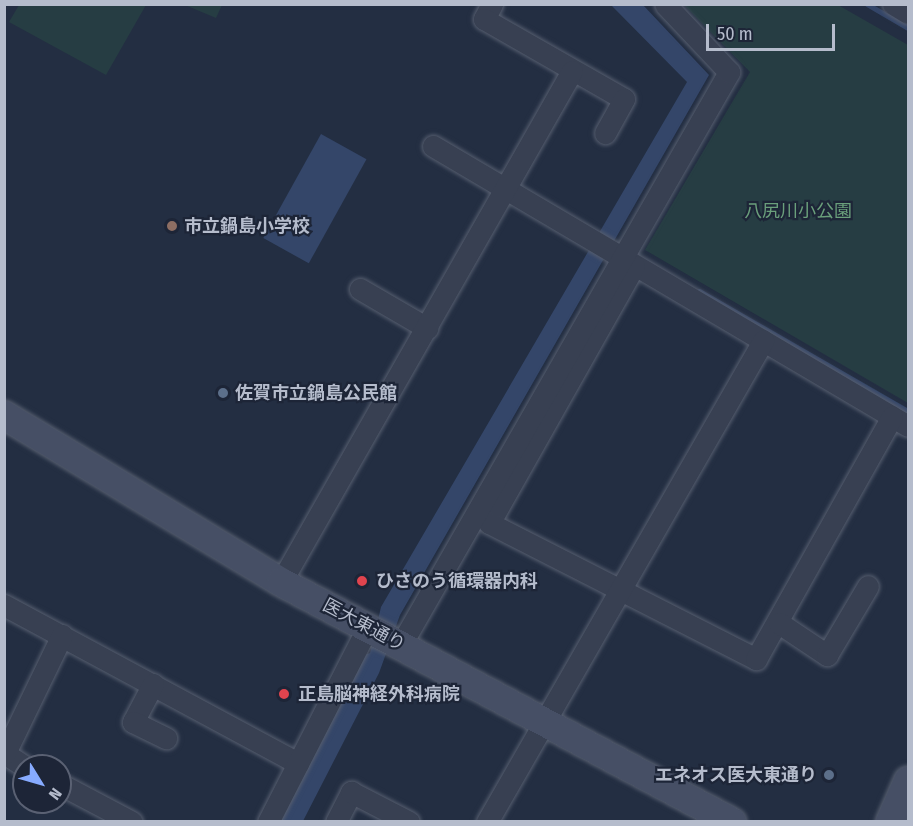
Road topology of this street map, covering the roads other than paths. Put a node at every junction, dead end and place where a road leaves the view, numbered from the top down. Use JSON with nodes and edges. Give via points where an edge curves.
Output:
{"nodes":[{"id":1,"x":492,"y":4,"type":"edge"},
{"id":2,"x":665,"y":4,"type":"edge"},
{"id":3,"x":893,"y":4,"type":"edge"},
{"id":4,"x":909,"y":13,"type":"edge"},
{"id":5,"x":572,"y":71,"type":"junction"},
{"id":6,"x":605,"y":133,"type":"dead end"},
{"id":7,"x":433,"y":146,"type":"dead end"},
{"id":8,"x":504,"y":189,"type":"junction"},
{"id":9,"x":624,"y":260,"type":"junction"},
{"id":10,"x":360,"y":289,"type":"dead end"},
{"id":11,"x":427,"y":328,"type":"junction"},
{"id":12,"x":763,"y":341,"type":"junction"},
{"id":13,"x":4,"y":415,"type":"edge"},
{"id":14,"x":900,"y":422,"type":"edge"},
{"id":15,"x":281,"y":582,"type":"junction"},
{"id":16,"x":868,"y":586,"type":"dead end"},
{"id":17,"x":622,"y":590,"type":"junction"},
{"id":18,"x":4,"y":605,"type":"edge"},
{"id":19,"x":779,"y":623,"type":"junction"},
{"id":20,"x":385,"y":633,"type":"junction"},
{"id":21,"x":62,"y":635,"type":"junction"},
{"id":22,"x":153,"y":684,"type":"junction"},
{"id":23,"x":544,"y":722,"type":"junction"},
{"id":24,"x":166,"y":738,"type":"dead end"},
{"id":25,"x":5,"y":753,"type":"edge"},
{"id":26,"x":298,"y":763,"type":"junction"},
{"id":27,"x":909,"y":781,"type":"edge"},
{"id":28,"x":72,"y":790,"type":"edge"},
{"id":29,"x":132,"y":822,"type":"edge"},
{"id":30,"x":268,"y":822,"type":"edge"},
{"id":31,"x":336,"y":822,"type":"edge"},
{"id":32,"x":409,"y":822,"type":"edge"},
{"id":33,"x":487,"y":822,"type":"edge"},
{"id":34,"x":732,"y":822,"type":"edge"},
{"id":35,"x":890,"y":822,"type":"edge"}],
"edges":[{"from":1,"to":5,"type":"street","via":[[484,20]]},
{"from":2,"to":9,"type":"street","via":[[729,72]]},
{"from":3,"to":4,"type":"street"},
{"from":5,"to":6,"type":"street","via":[[624,99]]},
{"from":5,"to":8,"type":"street"},
{"from":7,"to":8,"type":"street"},
{"from":8,"to":9,"type":"street"},
{"from":8,"to":11,"type":"street"},
{"from":9,"to":12,"type":"street"},
{"from":9,"to":17,"type":"street","via":[[489,523]]},
{"from":9,"to":20,"type":"street"},
{"from":10,"to":11,"type":"street"},
{"from":11,"to":15,"type":"street"},
{"from":12,"to":14,"type":"street"},
{"from":12,"to":17,"type":"street"},
{"from":13,"to":15,"type":"street","name":"医大東通り"},
{"from":14,"to":19,"type":"street"},
{"from":15,"to":20,"type":"street","name":"医大東通り"},
{"from":16,"to":19,"type":"street","via":[[827,655]]},
{"from":17,"to":19,"type":"street","via":[[756,659]]},
{"from":17,"to":23,"type":"street"},
{"from":18,"to":21,"type":"street"},
{"from":20,"to":23,"type":"street","name":"医大東通り"},
{"from":20,"to":26,"type":"street"},
{"from":21,"to":22,"type":"street"},
{"from":21,"to":25,"type":"street"},
{"from":22,"to":24,"type":"street","via":[[133,722]]},
{"from":22,"to":26,"type":"street"},
{"from":23,"to":33,"type":"street"},
{"from":23,"to":34,"type":"street","name":"医大東通り"},
{"from":26,"to":30,"type":"street"},
{"from":27,"to":35,"type":"street"},
{"from":28,"to":29,"type":"street"},
{"from":31,"to":32,"type":"street","via":[[351,792]]}]}
